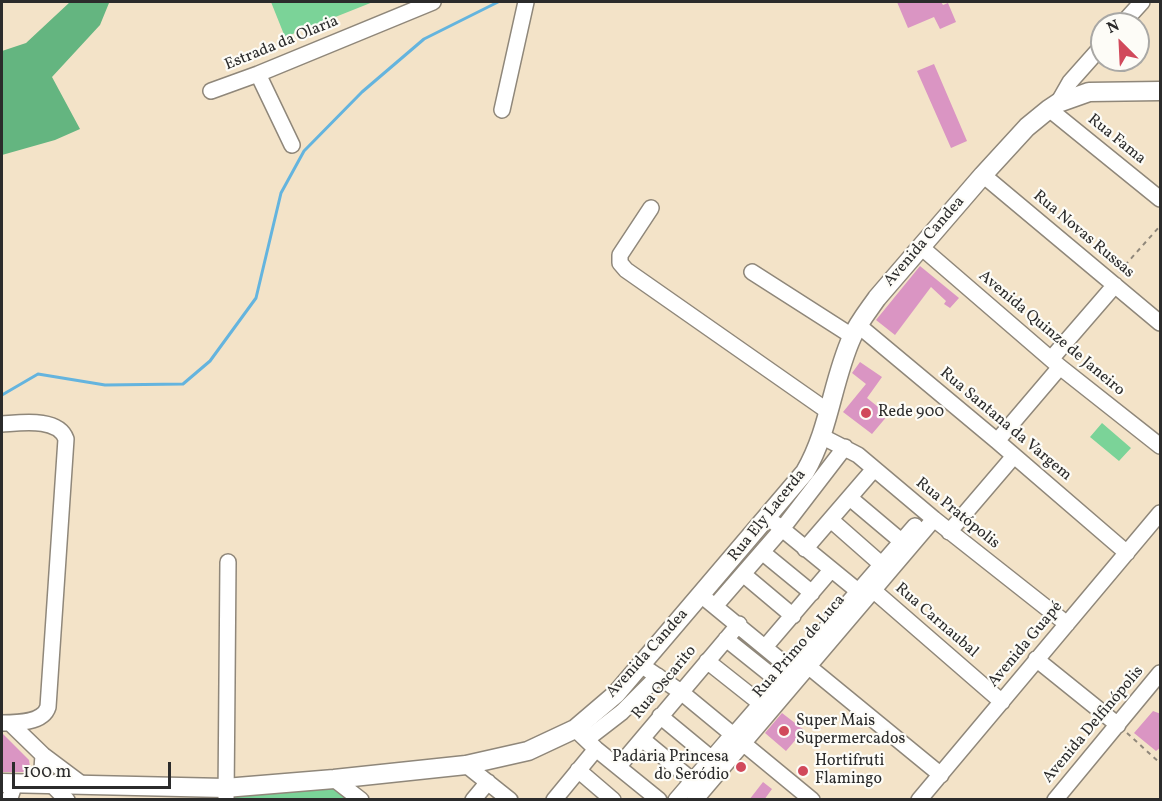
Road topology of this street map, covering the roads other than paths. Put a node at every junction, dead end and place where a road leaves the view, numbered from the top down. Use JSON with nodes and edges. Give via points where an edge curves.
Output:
{"nodes":[{"id":1,"x":433,"y":2,"type":"edge"},
{"id":2,"x":526,"y":2,"type":"edge"},
{"id":3,"x":1090,"y":60,"type":"edge"},
{"id":4,"x":258,"y":75,"type":"junction"},
{"id":5,"x":211,"y":91,"type":"dead end"},
{"id":6,"x":1161,"y":91,"type":"edge"},
{"id":7,"x":1053,"y":106,"type":"junction"},
{"id":8,"x":502,"y":110,"type":"dead end"},
{"id":9,"x":292,"y":145,"type":"dead end"},
{"id":10,"x":983,"y":175,"type":"junction"},
{"id":11,"x":1161,"y":199,"type":"edge"},
{"id":12,"x":651,"y":208,"type":"dead end"},
{"id":13,"x":921,"y":247,"type":"junction"},
{"id":14,"x":752,"y":272,"type":"dead end"},
{"id":15,"x":1113,"y":283,"type":"junction"},
{"id":16,"x":1161,"y":323,"type":"edge"},
{"id":17,"x":855,"y":331,"type":"junction"},
{"id":18,"x":1056,"y":363,"type":"junction"},
{"id":19,"x":829,"y":412,"type":"junction"},
{"id":20,"x":2,"y":424,"type":"edge"},
{"id":21,"x":823,"y":437,"type":"junction"},
{"id":22,"x":997,"y":441,"type":"junction"},
{"id":23,"x":1161,"y":446,"type":"edge"},
{"id":24,"x":845,"y":447,"type":"junction"},
{"id":25,"x":1014,"y":456,"type":"junction"},
{"id":26,"x":874,"y":469,"type":"junction"},
{"id":27,"x":850,"y":498,"type":"junction"},
{"id":28,"x":1161,"y":513,"type":"edge"},
{"id":29,"x":768,"y":516,"type":"junction"},
{"id":30,"x":934,"y":519,"type":"junction"},
{"id":31,"x":831,"y":520,"type":"junction"},
{"id":32,"x":915,"y":526,"type":"dead end"},
{"id":33,"x":782,"y":529,"type":"junction"},
{"id":34,"x":950,"y":532,"type":"junction"},
{"id":35,"x":901,"y":541,"type":"junction"},
{"id":36,"x":806,"y":549,"type":"junction"},
{"id":37,"x":762,"y":552,"type":"junction"},
{"id":38,"x":1127,"y":553,"type":"junction"},
{"id":39,"x":228,"y":562,"type":"dead end"},
{"id":40,"x":881,"y":564,"type":"junction"},
{"id":41,"x":831,"y":570,"type":"junction"},
{"id":42,"x":743,"y":574,"type":"junction"},
{"id":43,"x":812,"y":593,"type":"junction"},
{"id":44,"x":866,"y":593,"type":"junction"},
{"id":45,"x":708,"y":601,"type":"junction"},
{"id":46,"x":793,"y":616,"type":"junction"},
{"id":47,"x":738,"y":624,"type":"junction"},
{"id":48,"x":1067,"y":624,"type":"junction"},
{"id":49,"x":726,"y":639,"type":"junction"},
{"id":50,"x":766,"y":646,"type":"junction"},
{"id":51,"x":1036,"y":659,"type":"junction"},
{"id":52,"x":708,"y":661,"type":"junction"},
{"id":53,"x":641,"y":665,"type":"junction"},
{"id":54,"x":800,"y":670,"type":"junction"},
{"id":55,"x":1161,"y":673,"type":"edge"},
{"id":56,"x":771,"y":675,"type":"dead end"},
{"id":57,"x":658,"y":676,"type":"junction"},
{"id":58,"x":681,"y":692,"type":"junction"},
{"id":59,"x":1002,"y":702,"type":"junction"},
{"id":60,"x":760,"y":703,"type":"junction"},
{"id":61,"x":660,"y":716,"type":"junction"},
{"id":62,"x":6,"y":723,"type":"edge"},
{"id":63,"x":1118,"y":725,"type":"junction"},
{"id":64,"x":737,"y":736,"type":"junction"},
{"id":65,"x":586,"y":739,"type":"junction"},
{"id":66,"x":642,"y":739,"type":"junction"},
{"id":67,"x":44,"y":755,"type":"junction"},
{"id":68,"x":712,"y":759,"type":"junction"},
{"id":69,"x":466,"y":765,"type":"junction"},
{"id":70,"x":619,"y":766,"type":"junction"},
{"id":71,"x":578,"y":770,"type":"junction"},
{"id":72,"x":941,"y":775,"type":"junction"},
{"id":73,"x":334,"y":779,"type":"junction"},
{"id":74,"x":693,"y":781,"type":"junction"},
{"id":75,"x":488,"y":782,"type":"junction"},
{"id":76,"x":46,"y":784,"type":"junction"},
{"id":77,"x":83,"y":785,"type":"junction"},
{"id":78,"x":10,"y":792,"type":"edge"},
{"id":79,"x":225,"y":794,"type":"edge"},
{"id":80,"x":642,"y":794,"type":"edge"},
{"id":81,"x":562,"y":797,"type":"edge"},
{"id":82,"x":356,"y":798,"type":"edge"},
{"id":83,"x":67,"y":800,"type":"edge"},
{"id":84,"x":473,"y":800,"type":"edge"},
{"id":85,"x":510,"y":800,"type":"edge"},
{"id":86,"x":614,"y":800,"type":"edge"},
{"id":87,"x":659,"y":800,"type":"edge"},
{"id":88,"x":675,"y":800,"type":"edge"},
{"id":89,"x":695,"y":800,"type":"edge"},
{"id":90,"x":812,"y":800,"type":"edge"},
{"id":91,"x":919,"y":800,"type":"edge"},
{"id":92,"x":1055,"y":800,"type":"edge"}],
"edges":[{"from":1,"to":4,"type":"street","name":"Estrada da Olaria"},
{"from":2,"to":8,"type":"street"},
{"from":3,"to":7,"type":"street"},
{"from":4,"to":5,"type":"street","name":"Estrada da Olaria"},
{"from":4,"to":9,"type":"street"},
{"from":6,"to":7,"type":"main road","via":[[1089,92]]},
{"from":7,"to":10,"type":"main road","name":"Avenida Candea","via":[[1027,127]]},
{"from":7,"to":11,"type":"street","name":"Rua Fama"},
{"from":10,"to":13,"type":"main road","name":"Avenida Candea"},
{"from":10,"to":15,"type":"street","name":"Rua Novas Russas"},
{"from":12,"to":19,"type":"street","via":[[620,255],[626,270]]},
{"from":13,"to":17,"type":"main road","name":"Avenida Candea","via":[[877,298]]},
{"from":13,"to":18,"type":"street","name":"Avenida Quinze de Janeiro"},
{"from":14,"to":17,"type":"street","name":"Rua Santana da Vargem"},
{"from":15,"to":16,"type":"street","name":"Rua Novas Russas"},
{"from":15,"to":18,"type":"street"},
{"from":17,"to":19,"type":"main road","name":"Avenida Candea"},
{"from":17,"to":22,"type":"street","name":"Rua Santana da Vargem"},
{"from":18,"to":22,"type":"street"},
{"from":18,"to":23,"type":"street","name":"Avenida Quinze de Janeiro"},
{"from":19,"to":21,"type":"main road","name":"Avenida Candea"},
{"from":20,"to":62,"type":"street","via":[[53,426],[66,439],[51,697],[46,713],[40,717]]},
{"from":21,"to":24,"type":"street","name":"Rua Pratópolis"},
{"from":21,"to":29,"type":"main road","name":"Avenida Candea","via":[[805,472]]},
{"from":22,"to":25,"type":"street","name":"Rua Santana da Vargem"},
{"from":24,"to":26,"type":"street","name":"Rua Pratópolis"},
{"from":24,"to":33,"type":"street","name":"Rua Ely Lacerda"},
{"from":25,"to":34,"type":"street"},
{"from":25,"to":38,"type":"street","name":"Rua Santana da Vargem"},
{"from":26,"to":27,"type":"street"},
{"from":26,"to":30,"type":"street","name":"Rua Pratópolis"},
{"from":27,"to":31,"type":"street"},
{"from":27,"to":35,"type":"street"},
{"from":28,"to":38,"type":"street","name":"Avenida Guapé"},
{"from":29,"to":33,"type":"street","name":"Rua Carnaubal"},
{"from":29,"to":45,"type":"main road","name":"Avenida Candea"},
{"from":30,"to":34,"type":"street","name":"Rua Pratópolis"},
{"from":30,"to":44,"type":"street","name":"Rua Primo de Luca"},
{"from":31,"to":36,"type":"street"},
{"from":31,"to":40,"type":"street"},
{"from":32,"to":35,"type":"street"},
{"from":33,"to":36,"type":"street","name":"Rua Carnaubal"},
{"from":33,"to":37,"type":"street","name":"Rua Ely Lacerda"},
{"from":34,"to":48,"type":"street","name":"Rua Pratópolis"},
{"from":35,"to":40,"type":"street"},
{"from":36,"to":41,"type":"street","name":"Rua Carnaubal"},
{"from":37,"to":42,"type":"street","name":"Rua Ely Lacerda"},
{"from":37,"to":43,"type":"street"},
{"from":38,"to":48,"type":"street","name":"Avenida Guapé"},
{"from":39,"to":79,"type":"street"},
{"from":40,"to":44,"type":"street"},
{"from":41,"to":43,"type":"street"},
{"from":41,"to":44,"type":"street","name":"Rua Carnaubal"},
{"from":42,"to":45,"type":"street","name":"Rua Ely Lacerda"},
{"from":42,"to":46,"type":"street"},
{"from":43,"to":46,"type":"street"},
{"from":44,"to":54,"type":"street","name":"Rua Primo de Luca"},
{"from":44,"to":59,"type":"street","name":"Rua Carnaubal"},
{"from":45,"to":47,"type":"street"},
{"from":45,"to":53,"type":"main road","name":"Avenida Candea"},
{"from":46,"to":50,"type":"street"},
{"from":47,"to":49,"type":"street","name":"Rua Oscarito"},
{"from":47,"to":50,"type":"street"},
{"from":48,"to":51,"type":"street","name":"Avenida Guapé"},
{"from":49,"to":52,"type":"street","name":"Rua Oscarito"},
{"from":49,"to":56,"type":"street"},
{"from":50,"to":54,"type":"street"},
{"from":51,"to":59,"type":"street","name":"Avenida Guapé"},
{"from":51,"to":63,"type":"street"},
{"from":52,"to":58,"type":"street","name":"Rua Oscarito"},
{"from":52,"to":60,"type":"street"},
{"from":53,"to":57,"type":"street"},
{"from":53,"to":65,"type":"main road","name":"Avenida Candea"},
{"from":54,"to":60,"type":"street"},
{"from":54,"to":64,"type":"street","name":"Rua Primo de Luca"},
{"from":54,"to":72,"type":"street"},
{"from":55,"to":63,"type":"street","name":"Avenida Delfinópolis"},
{"from":57,"to":58,"type":"street"},
{"from":57,"to":65,"type":"street"},
{"from":58,"to":61,"type":"street","name":"Rua Oscarito"},
{"from":58,"to":64,"type":"street"},
{"from":59,"to":72,"type":"street","name":"Avenida Guapé"},
{"from":60,"to":64,"type":"street"},
{"from":61,"to":66,"type":"street","name":"Rua Oscarito"},
{"from":61,"to":68,"type":"street"},
{"from":62,"to":67,"type":"street"},
{"from":63,"to":92,"type":"street","name":"Avenida Delfinópolis"},
{"from":64,"to":68,"type":"street"},
{"from":64,"to":89,"type":"street","name":"Rua Primo de Luca"},
{"from":64,"to":90,"type":"street"},
{"from":65,"to":69,"type":"main road","name":"Avenida Candea"},
{"from":65,"to":70,"type":"street"},
{"from":65,"to":71,"type":"street"},
{"from":66,"to":70,"type":"street","name":"Rua Oscarito"},
{"from":66,"to":74,"type":"street"},
{"from":67,"to":76,"type":"street"},
{"from":67,"to":77,"type":"street"},
{"from":68,"to":74,"type":"street"},
{"from":69,"to":73,"type":"main road","name":"Avenida Candea"},
{"from":69,"to":75,"type":"street"},
{"from":70,"to":80,"type":"street"},
{"from":71,"to":81,"type":"street"},
{"from":71,"to":86,"type":"street"},
{"from":72,"to":91,"type":"street","name":"Avenida Guapé"},
{"from":73,"to":79,"type":"main road","name":"Avenida Candea"},
{"from":73,"to":82,"type":"street"},
{"from":74,"to":88,"type":"street"},
{"from":75,"to":84,"type":"street"},
{"from":75,"to":85,"type":"street"},
{"from":76,"to":77,"type":"main road","name":"Avenida Candea"},
{"from":76,"to":78,"type":"main road","name":"Avenida Candea"},
{"from":76,"to":83,"type":"street"},
{"from":77,"to":79,"type":"main road","name":"Avenida Candea"},
{"from":80,"to":87,"type":"street"}]}
